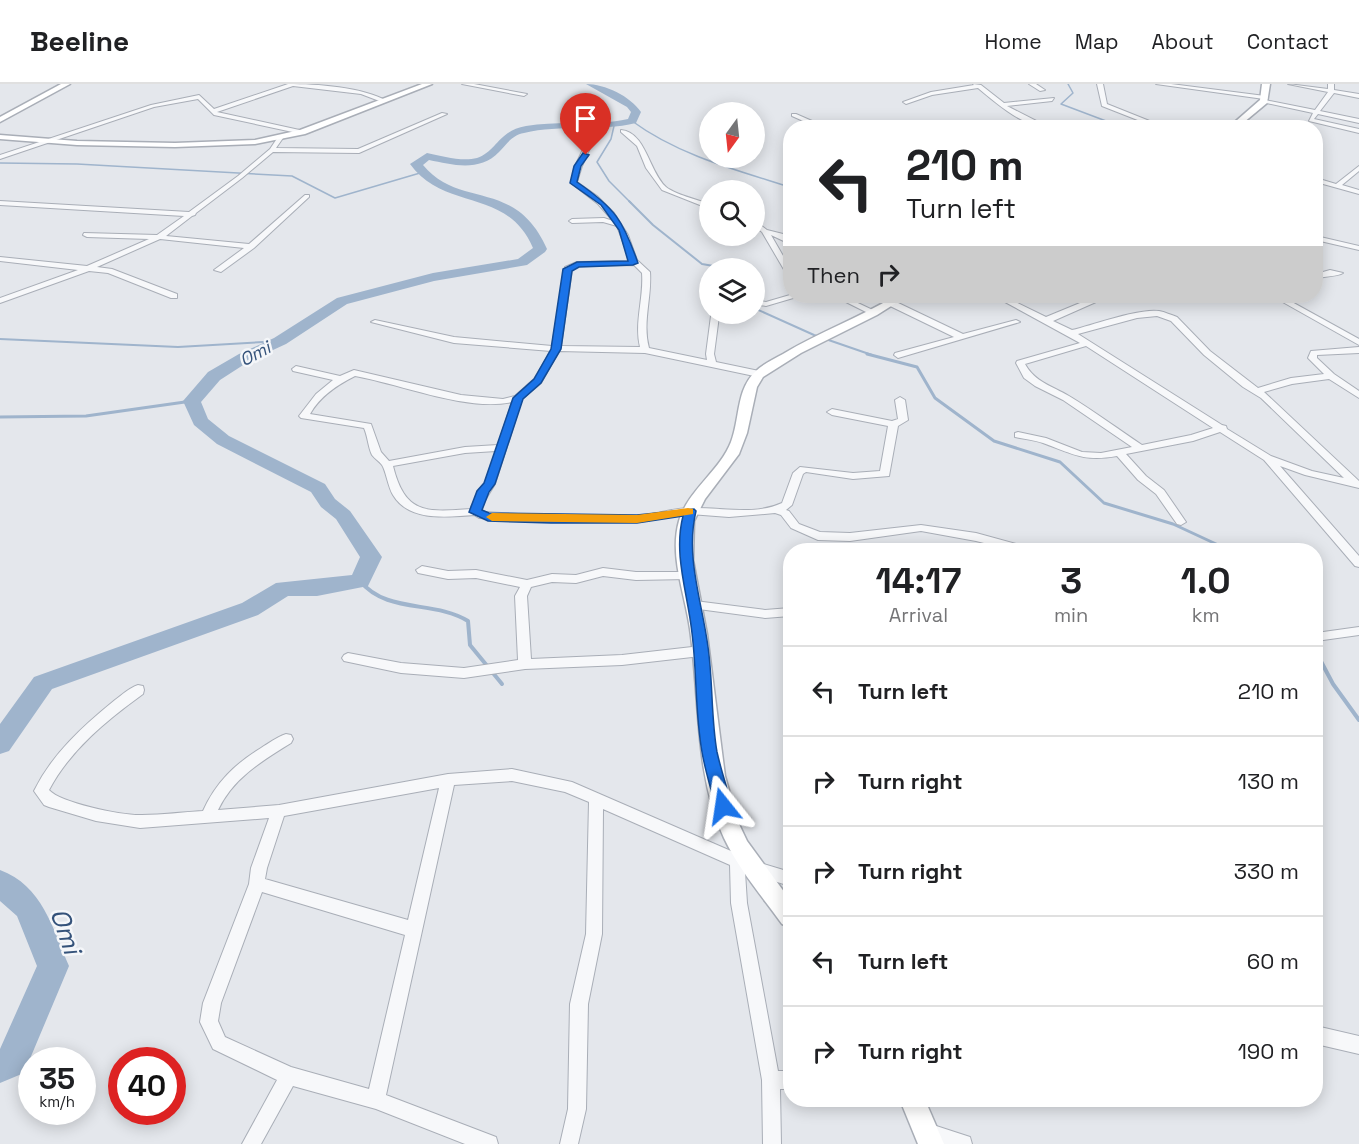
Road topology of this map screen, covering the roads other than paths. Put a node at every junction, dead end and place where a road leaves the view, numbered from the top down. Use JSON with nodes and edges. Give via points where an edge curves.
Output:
{"nodes":[{"id":1,"x":66,"y":84,"type":"edge"},
{"id":2,"x":428,"y":84,"type":"edge"},
{"id":3,"x":465,"y":84,"type":"edge"},
{"id":4,"x":1032,"y":84,"type":"edge"},
{"id":5,"x":1100,"y":84,"type":"edge"},
{"id":6,"x":1159,"y":84,"type":"edge"},
{"id":7,"x":1266,"y":84,"type":"edge"},
{"id":8,"x":1291,"y":84,"type":"edge"},
{"id":9,"x":978,"y":85,"type":"edge"},
{"id":10,"x":1199,"y":87,"type":"edge"},
{"id":11,"x":1331,"y":87,"type":"edge"},
{"id":12,"x":1042,"y":90,"type":"dead end"},
{"id":13,"x":524,"y":94,"type":"dead end"},
{"id":14,"x":1359,"y":96,"type":"edge"},
{"id":15,"x":1052,"y":99,"type":"dead end"},
{"id":16,"x":1264,"y":99,"type":"junction"},
{"id":17,"x":384,"y":101,"type":"junction"},
{"id":18,"x":906,"y":102,"type":"dead end"},
{"id":19,"x":1002,"y":105,"type":"junction"},
{"id":20,"x":1315,"y":111,"type":"junction"},
{"id":21,"x":212,"y":112,"type":"junction"},
{"id":22,"x":444,"y":114,"type":"dead end"},
{"id":23,"x":794,"y":115,"type":"dead end"},
{"id":24,"x":0,"y":120,"type":"edge"},
{"id":25,"x":806,"y":120,"type":"edge"},
{"id":26,"x":1031,"y":120,"type":"edge"},
{"id":27,"x":1143,"y":120,"type":"edge"},
{"id":28,"x":1241,"y":120,"type":"edge"},
{"id":29,"x":1311,"y":120,"type":"edge"},
{"id":30,"x":1359,"y":121,"type":"edge"},
{"id":31,"x":1323,"y":124,"type":"edge"},
{"id":32,"x":623,"y":131,"type":"dead end"},
{"id":33,"x":1359,"y":131,"type":"edge"},
{"id":34,"x":302,"y":132,"type":"junction"},
{"id":35,"x":0,"y":137,"type":"edge"},
{"id":36,"x":592,"y":137,"type":"dead end"},
{"id":37,"x":280,"y":138,"type":"junction"},
{"id":38,"x":50,"y":141,"type":"junction"},
{"id":39,"x":272,"y":150,"type":"junction"},
{"id":40,"x":0,"y":157,"type":"edge"},
{"id":41,"x":1359,"y":168,"type":"edge"},
{"id":42,"x":1323,"y":182,"type":"edge"},
{"id":43,"x":1337,"y":186,"type":"junction"},
{"id":44,"x":1359,"y":192,"type":"edge"},
{"id":45,"x":307,"y":196,"type":"dead end"},
{"id":46,"x":0,"y":203,"type":"edge"},
{"id":47,"x":699,"y":203,"type":"edge"},
{"id":48,"x":193,"y":214,"type":"junction"},
{"id":49,"x":572,"y":221,"type":"dead end"},
{"id":50,"x":619,"y":225,"type":"junction"},
{"id":51,"x":765,"y":231,"type":"joint"},
{"id":52,"x":87,"y":235,"type":"dead end"},
{"id":53,"x":159,"y":237,"type":"junction"},
{"id":54,"x":783,"y":239,"type":"edge"},
{"id":55,"x":1323,"y":240,"type":"edge"},
{"id":56,"x":251,"y":246,"type":"junction"},
{"id":57,"x":1359,"y":248,"type":"edge"},
{"id":58,"x":0,"y":259,"type":"edge"},
{"id":59,"x":783,"y":261,"type":"edge"},
{"id":60,"x":633,"y":263,"type":"junction"},
{"id":61,"x":90,"y":268,"type":"junction"},
{"id":62,"x":218,"y":270,"type":"dead end"},
{"id":63,"x":1339,"y":273,"type":"dead end"},
{"id":64,"x":1323,"y":274,"type":"edge"},
{"id":65,"x":174,"y":296,"type":"dead end"},
{"id":66,"x":783,"y":299,"type":"edge"},
{"id":67,"x":0,"y":301,"type":"edge"},
{"id":68,"x":853,"y":303,"type":"edge"},
{"id":69,"x":891,"y":303,"type":"edge"},
{"id":70,"x":904,"y":303,"type":"edge"},
{"id":71,"x":1013,"y":303,"type":"edge"},
{"id":72,"x":1086,"y":303,"type":"edge"},
{"id":73,"x":1292,"y":303,"type":"edge"},
{"id":74,"x":765,"y":304,"type":"edge"},
{"id":75,"x":875,"y":313,"type":"junction"},
{"id":76,"x":1047,"y":320,"type":"junction"},
{"id":77,"x":375,"y":322,"type":"dead end"},
{"id":78,"x":1016,"y":322,"type":"dead end"},
{"id":79,"x":714,"y":324,"type":"edge"},
{"id":80,"x":1071,"y":333,"type":"junction"},
{"id":81,"x":962,"y":337,"type":"junction"},
{"id":82,"x":1359,"y":342,"type":"edge"},
{"id":83,"x":1085,"y":344,"type":"junction"},
{"id":84,"x":556,"y":349,"type":"junction"},
{"id":85,"x":645,"y":350,"type":"junction"},
{"id":86,"x":1359,"y":350,"type":"edge"},
{"id":87,"x":898,"y":355,"type":"dead end"},
{"id":88,"x":712,"y":363,"type":"junction"},
{"id":89,"x":296,"y":369,"type":"dead end"},
{"id":90,"x":759,"y":374,"type":"junction"},
{"id":91,"x":1331,"y":376,"type":"junction"},
{"id":92,"x":340,"y":379,"type":"junction"},
{"id":93,"x":1258,"y":391,"type":"junction"},
{"id":94,"x":1359,"y":396,"type":"edge"},
{"id":95,"x":518,"y":398,"type":"junction"},
{"id":96,"x":900,"y":400,"type":"dead end"},
{"id":97,"x":832,"y":412,"type":"dead end"},
{"id":98,"x":894,"y":424,"type":"junction"},
{"id":99,"x":1223,"y":428,"type":"junction"},
{"id":100,"x":1018,"y":435,"type":"dead end"},
{"id":101,"x":1139,"y":447,"type":"junction"},
{"id":102,"x":503,"y":448,"type":"junction"},
{"id":103,"x":1119,"y":452,"type":"junction"},
{"id":104,"x":1268,"y":458,"type":"junction"},
{"id":105,"x":387,"y":464,"type":"junction"},
{"id":106,"x":1358,"y":484,"type":"edge"},
{"id":107,"x":776,"y":510,"type":"junction"},
{"id":108,"x":690,"y":511,"type":"junction"},
{"id":109,"x":475,"y":512,"type":"junction"},
{"id":110,"x":1181,"y":522,"type":"dead end"},
{"id":111,"x":998,"y":543,"type":"edge"},
{"id":112,"x":1359,"y":563,"type":"edge"},
{"id":113,"x":422,"y":570,"type":"dead end"},
{"id":114,"x":688,"y":575,"type":"junction"},
{"id":115,"x":527,"y":584,"type":"junction"},
{"id":116,"x":696,"y":605,"type":"junction"},
{"id":117,"x":783,"y":613,"type":"edge"},
{"id":118,"x":1359,"y":630,"type":"edge"},
{"id":119,"x":1323,"y":636,"type":"edge"},
{"id":120,"x":702,"y":651,"type":"junction"},
{"id":121,"x":348,"y":658,"type":"dead end"},
{"id":122,"x":525,"y":664,"type":"junction"},
{"id":123,"x":138,"y":690,"type":"dead end"},
{"id":124,"x":286,"y":739,"type":"dead end"},
{"id":125,"x":448,"y":780,"type":"junction"},
{"id":126,"x":596,"y":798,"type":"junction"},
{"id":127,"x":279,"y":811,"type":"junction"},
{"id":128,"x":207,"y":818,"type":"junction"},
{"id":129,"x":744,"y":863,"type":"junction"},
{"id":130,"x":783,"y":877,"type":"edge"},
{"id":131,"x":257,"y":884,"type":"junction"},
{"id":132,"x":783,"y":909,"type":"edge"},
{"id":133,"x":415,"y":930,"type":"junction"},
{"id":134,"x":1323,"y":1037,"type":"edge"},
{"id":135,"x":1359,"y":1045,"type":"edge"},
{"id":136,"x":290,"y":1076,"type":"junction"},
{"id":137,"x":771,"y":1080,"type":"junction"},
{"id":138,"x":783,"y":1080,"type":"edge"},
{"id":139,"x":376,"y":1100,"type":"junction"},
{"id":140,"x":916,"y":1107,"type":"edge"},
{"id":141,"x":928,"y":1138,"type":"edge"},
{"id":142,"x":479,"y":1143,"type":"edge"},
{"id":143,"x":251,"y":1144,"type":"edge"},
{"id":144,"x":569,"y":1144,"type":"edge"},
{"id":145,"x":772,"y":1144,"type":"edge"},
{"id":146,"x":963,"y":1144,"type":"edge"}],
"edges":[{"from":1,"to":24,"type":"street"},
{"from":2,"to":17,"type":"street"},
{"from":3,"to":13,"type":"street"},
{"from":4,"to":12,"type":"street"},
{"from":5,"to":27,"type":"street","via":[[1104,105]]},
{"from":6,"to":10,"type":"street"},
{"from":7,"to":16,"type":"street"},
{"from":8,"to":11,"type":"street"},
{"from":9,"to":18,"type":"street"},
{"from":9,"to":19,"type":"street"},
{"from":10,"to":16,"type":"street"},
{"from":11,"to":14,"type":"street"},
{"from":11,"to":20,"type":"street"},
{"from":15,"to":19,"type":"street"},
{"from":16,"to":20,"type":"street"},
{"from":16,"to":28,"type":"street"},
{"from":17,"to":21,"type":"street","via":[[362,93],[293,84]]},
{"from":17,"to":34,"type":"street"},
{"from":19,"to":26,"type":"street"},
{"from":20,"to":29,"type":"street"},
{"from":20,"to":30,"type":"street"},
{"from":21,"to":34,"type":"street"},
{"from":21,"to":38,"type":"street","via":[[199,97],[191,97]]},
{"from":22,"to":39,"type":"street","via":[[359,151]]},
{"from":23,"to":25,"type":"street"},
{"from":31,"to":33,"type":"street"},
{"from":32,"to":47,"type":"street","via":[[640,145],[649,168],[664,189]]},
{"from":34,"to":37,"type":"street"},
{"from":35,"to":38,"type":"street"},
{"from":36,"to":50,"type":"street","via":[[577,166],[574,183],[604,204]]},
{"from":37,"to":38,"type":"street","via":[[175,145]]},
{"from":37,"to":39,"type":"street"},
{"from":38,"to":40,"type":"street"},
{"from":39,"to":48,"type":"street"},
{"from":41,"to":43,"type":"street"},
{"from":42,"to":43,"type":"street"},
{"from":43,"to":44,"type":"street"},
{"from":45,"to":56,"type":"street"},
{"from":46,"to":48,"type":"street"},
{"from":48,"to":53,"type":"street"},
{"from":49,"to":50,"type":"street","via":[[604,220]]},
{"from":50,"to":60,"type":"street"},
{"from":51,"to":54,"type":"street"},
{"from":51,"to":59,"type":"street"},
{"from":52,"to":53,"type":"street"},
{"from":53,"to":56,"type":"street"},
{"from":53,"to":61,"type":"street"},
{"from":55,"to":57,"type":"street"},
{"from":56,"to":62,"type":"street"},
{"from":58,"to":61,"type":"street"},
{"from":60,"to":84,"type":"street","via":[[577,264],[568,269]]},
{"from":60,"to":85,"type":"street","via":[[646,272],[649,289],[641,341]]},
{"from":61,"to":65,"type":"street","via":[[109,271]]},
{"from":61,"to":67,"type":"street"},
{"from":63,"to":64,"type":"street"},
{"from":66,"to":74,"type":"street"},
{"from":68,"to":75,"type":"street"},
{"from":69,"to":75,"type":"street"},
{"from":70,"to":81,"type":"street"},
{"from":71,"to":76,"type":"street"},
{"from":72,"to":76,"type":"street"},
{"from":73,"to":82,"type":"street"},
{"from":75,"to":90,"type":"street","via":[[800,347]]},
{"from":76,"to":80,"type":"street"},
{"from":77,"to":84,"type":"street","via":[[454,340]]},
{"from":78,"to":81,"type":"street"},
{"from":79,"to":88,"type":"street"},
{"from":80,"to":83,"type":"street"},
{"from":80,"to":93,"type":"street","via":[[1158,313],[1167,316],[1215,360]]},
{"from":81,"to":87,"type":"street"},
{"from":83,"to":99,"type":"street"},
{"from":83,"to":101,"type":"street","via":[[1020,363],[1027,376],[1038,384]]},
{"from":84,"to":85,"type":"street"},
{"from":84,"to":95,"type":"street","via":[[538,381]]},
{"from":85,"to":88,"type":"street"},
{"from":86,"to":91,"type":"street","via":[[1314,353],[1312,358]]},
{"from":88,"to":90,"type":"street"},
{"from":89,"to":92,"type":"street"},
{"from":90,"to":108,"type":"street","via":[[747,392],[748,407],[738,444]]},
{"from":91,"to":93,"type":"street","via":[[1291,381]]},
{"from":91,"to":94,"type":"street"},
{"from":92,"to":95,"type":"street","via":[[354,373],[435,393],[498,402]]},
{"from":92,"to":105,"type":"street","via":[[310,404],[304,416],[368,426],[372,448]]},
{"from":93,"to":106,"type":"street"},
{"from":95,"to":102,"type":"street"},
{"from":96,"to":98,"type":"street","via":[[903,420]]},
{"from":97,"to":98,"type":"street"},
{"from":98,"to":107,"type":"street","via":[[885,474],[853,476],[804,469],[798,473],[787,505]]},
{"from":99,"to":101,"type":"street","via":[[1193,438]]},
{"from":99,"to":104,"type":"street"},
{"from":100,"to":103,"type":"street","via":[[1081,455]]},
{"from":101,"to":103,"type":"street"},
{"from":102,"to":105,"type":"street","via":[[465,450]]},
{"from":102,"to":109,"type":"street"},
{"from":103,"to":110,"type":"street","via":[[1160,492]]},
{"from":104,"to":106,"type":"street","via":[[1309,473]]},
{"from":104,"to":112,"type":"street"},
{"from":105,"to":109,"type":"street","via":[[392,486],[403,501],[419,511]]},
{"from":107,"to":108,"type":"street","via":[[729,514]]},
{"from":107,"to":111,"type":"street","via":[[785,513],[795,526],[818,536],[850,537],[921,528]]},
{"from":108,"to":109,"type":"street","via":[[637,519],[488,517]]},
{"from":108,"to":114,"type":"street","via":[[684,535]]},
{"from":113,"to":115,"type":"street","via":[[476,574]]},
{"from":114,"to":115,"type":"street","via":[[603,572]]},
{"from":114,"to":116,"type":"street"},
{"from":115,"to":122,"type":"street","via":[[521,596]]},
{"from":116,"to":117,"type":"street"},
{"from":116,"to":120,"type":"street"},
{"from":118,"to":119,"type":"street"},
{"from":120,"to":122,"type":"street","via":[[610,661]]},
{"from":120,"to":129,"type":"street","via":[[709,752],[728,824]]},
{"from":121,"to":122,"type":"street","via":[[464,673]]},
{"from":123,"to":128,"type":"street","via":[[109,710],[48,776],[41,791],[49,801],[96,815],[140,822]]},
{"from":124,"to":128,"type":"street","via":[[241,767],[216,795]]},
{"from":125,"to":126,"type":"street","via":[[512,775],[567,786]]},
{"from":125,"to":127,"type":"street"},
{"from":125,"to":133,"type":"street"},
{"from":126,"to":129,"type":"street"},
{"from":126,"to":144,"type":"street","via":[[594,934],[579,1004],[577,1109]]},
{"from":127,"to":128,"type":"street"},
{"from":127,"to":131,"type":"street"},
{"from":129,"to":130,"type":"street"},
{"from":129,"to":132,"type":"street"},
{"from":129,"to":137,"type":"street","via":[[739,903]]},
{"from":131,"to":133,"type":"street"},
{"from":131,"to":136,"type":"street","via":[[212,1003],[209,1022],[219,1043]]},
{"from":133,"to":139,"type":"street"},
{"from":134,"to":135,"type":"street"},
{"from":136,"to":139,"type":"street"},
{"from":136,"to":143,"type":"street"},
{"from":137,"to":138,"type":"street"},
{"from":137,"to":145,"type":"street"},
{"from":139,"to":142,"type":"street"},
{"from":140,"to":141,"type":"street"},
{"from":141,"to":146,"type":"street"}]}
